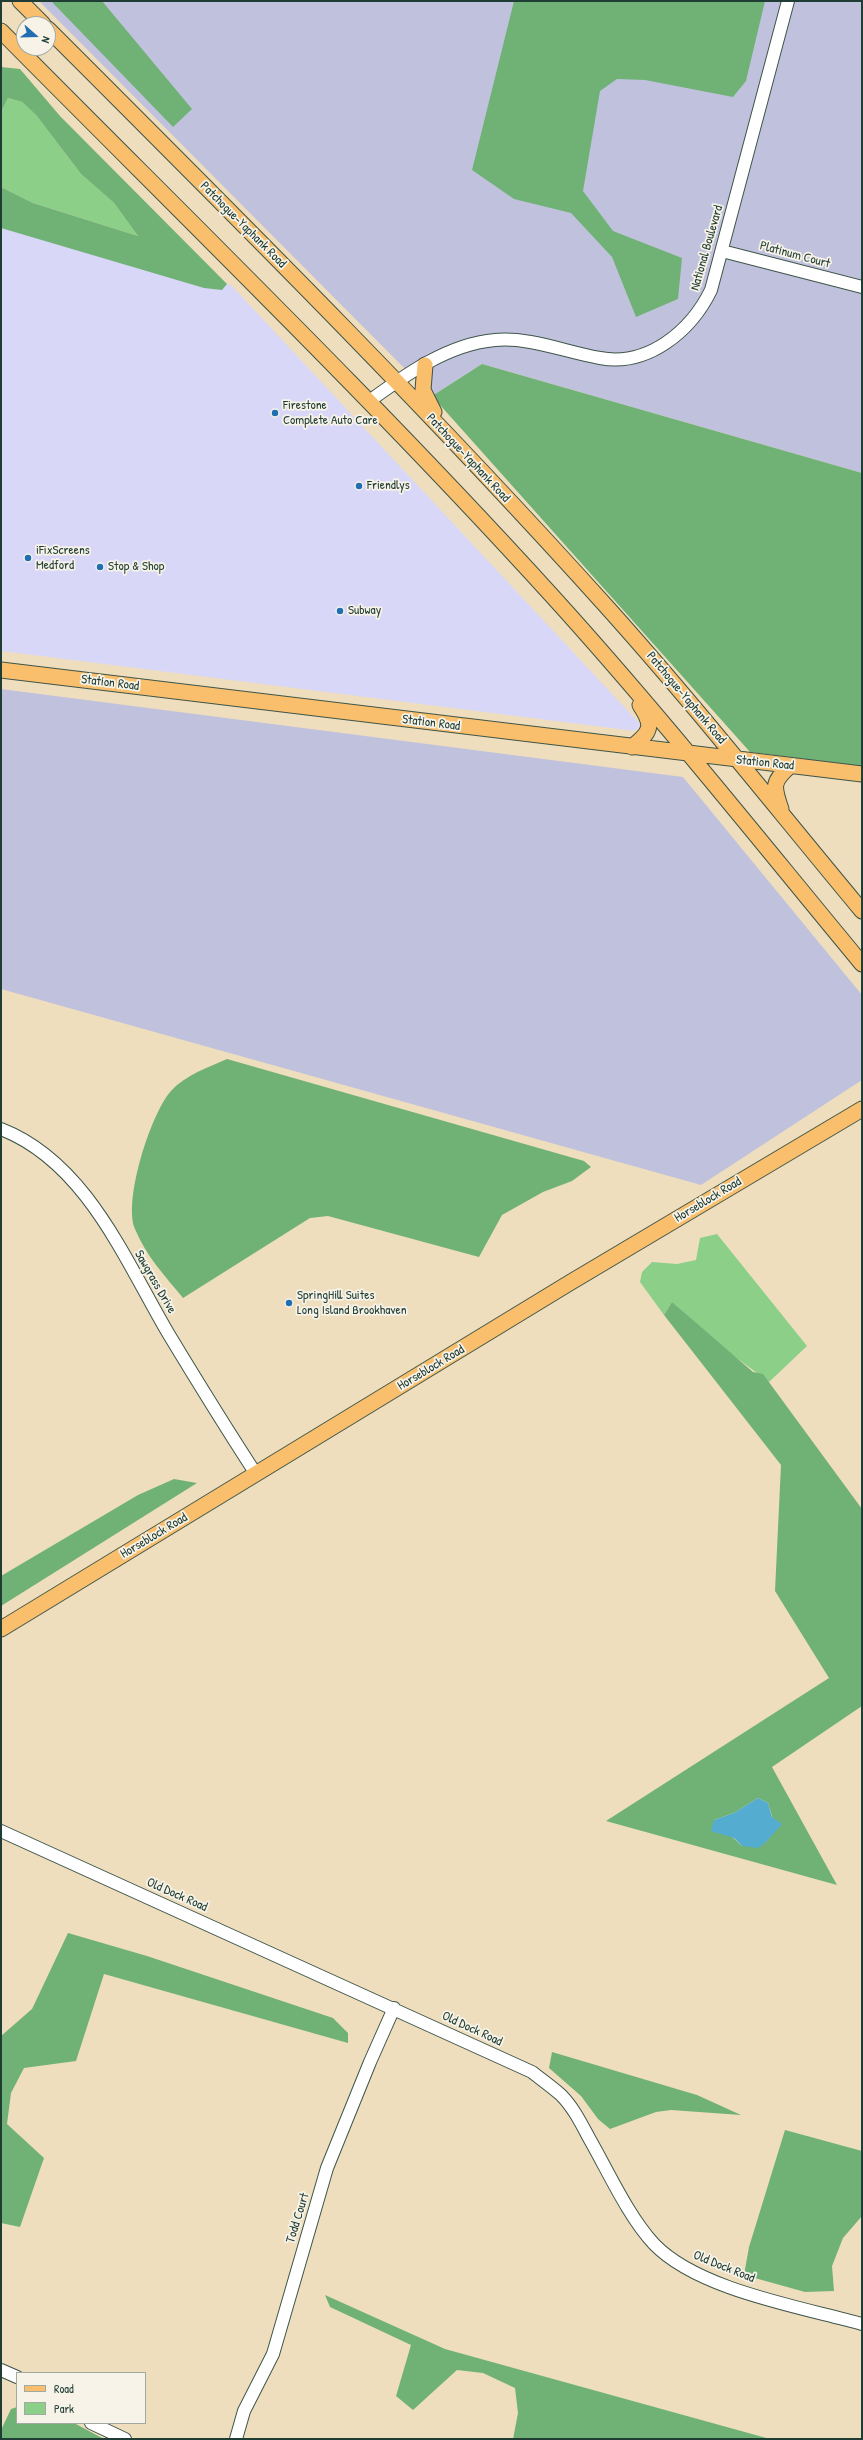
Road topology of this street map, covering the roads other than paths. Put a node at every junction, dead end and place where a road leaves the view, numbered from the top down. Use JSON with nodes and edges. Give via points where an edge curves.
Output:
{"nodes":[{"id":1,"x":20,"y":1,"type":"edge"},
{"id":2,"x":788,"y":1,"type":"edge"},
{"id":3,"x":35,"y":16,"type":"edge"},
{"id":4,"x":1,"y":31,"type":"edge"},
{"id":5,"x":56,"y":37,"type":"edge"},
{"id":6,"x":722,"y":251,"type":"junction"},
{"id":7,"x":862,"y":287,"type":"edge"},
{"id":8,"x":425,"y":364,"type":"junction"},
{"id":9,"x":396,"y":382,"type":"junction"},
{"id":10,"x":368,"y":402,"type":"junction"},
{"id":11,"x":458,"y":447,"type":"junction"},
{"id":12,"x":617,"y":669,"type":"junction"},
{"id":13,"x":1,"y":670,"type":"edge"},
{"id":14,"x":632,"y":747,"type":"junction"},
{"id":15,"x":691,"y":754,"type":"junction"},
{"id":16,"x":737,"y":759,"type":"junction"},
{"id":17,"x":790,"y":766,"type":"junction"},
{"id":18,"x":862,"y":774,"type":"edge"},
{"id":19,"x":784,"y":817,"type":"junction"},
{"id":20,"x":862,"y":911,"type":"edge"},
{"id":21,"x":862,"y":964,"type":"edge"},
{"id":22,"x":862,"y":1109,"type":"edge"},
{"id":23,"x":1,"y":1129,"type":"edge"},
{"id":24,"x":256,"y":1474,"type":"junction"},
{"id":25,"x":1,"y":1629,"type":"edge"},
{"id":26,"x":1,"y":1831,"type":"edge"},
{"id":27,"x":394,"y":2008,"type":"junction"},
{"id":28,"x":862,"y":2324,"type":"edge"},
{"id":29,"x":1,"y":2370,"type":"edge"},
{"id":30,"x":16,"y":2377,"type":"edge"},
{"id":31,"x":93,"y":2424,"type":"edge"},
{"id":32,"x":125,"y":2439,"type":"edge"},
{"id":33,"x":236,"y":2439,"type":"edge"}],
"edges":[{"from":1,"to":3,"type":"main road"},
{"from":2,"to":6,"type":"street","name":"National Boulevard"},
{"from":4,"to":10,"type":"main road"},
{"from":5,"to":9,"type":"main road","name":"Patchogue-Yaphank Road"},
{"from":6,"to":7,"type":"street","name":"Platinum Court"},
{"from":6,"to":8,"type":"street","name":"National Boulevard","via":[[711,290],[700,311],[676,336],[657,349],[629,357],[607,359],[531,342],[500,340],[473,344]]},
{"from":8,"to":9,"type":"street","name":"National Boulevard"},
{"from":8,"to":11,"type":"main road","via":[[424,396]]},
{"from":9,"to":10,"type":"street","name":"National Boulevard"},
{"from":9,"to":11,"type":"main road","name":"Patchogue-Yaphank Road"},
{"from":10,"to":12,"type":"main road","via":[[478,516]]},
{"from":11,"to":16,"type":"main road","name":"Patchogue-Yaphank Road","via":[[612,612]]},
{"from":12,"to":14,"type":"main road","via":[[650,723],[647,734]]},
{"from":12,"to":15,"type":"main road"},
{"from":13,"to":14,"type":"main road","name":"Station Road"},
{"from":14,"to":15,"type":"main road","name":"Station Road"},
{"from":15,"to":16,"type":"main road","name":"Station Road"},
{"from":15,"to":21,"type":"main road"},
{"from":16,"to":17,"type":"main road","name":"Station Road"},
{"from":16,"to":19,"type":"main road","name":"Patchogue-Yaphank Road"},
{"from":17,"to":18,"type":"main road","name":"Station Road"},
{"from":17,"to":19,"type":"main road","via":[[778,777],[774,788]]},
{"from":19,"to":20,"type":"main road","name":"Patchogue-Yaphank Road"},
{"from":22,"to":24,"type":"main road","name":"Horseblock Road"},
{"from":23,"to":24,"type":"street","name":"Sawgrass Drive","via":[[44,1155],[89,1200]]},
{"from":24,"to":25,"type":"main road","name":"Horseblock Road"},
{"from":26,"to":27,"type":"street","name":"Old Dock Road"},
{"from":27,"to":28,"type":"street","name":"Old Dock Road","via":[[532,2072],[561,2095],[577,2117],[636,2220],[655,2244],[688,2269],[742,2291]]},
{"from":27,"to":33,"type":"street","name":"Todd Court","via":[[327,2168],[273,2354],[244,2411]]},
{"from":29,"to":30,"type":"street"},
{"from":31,"to":32,"type":"street"}]}
